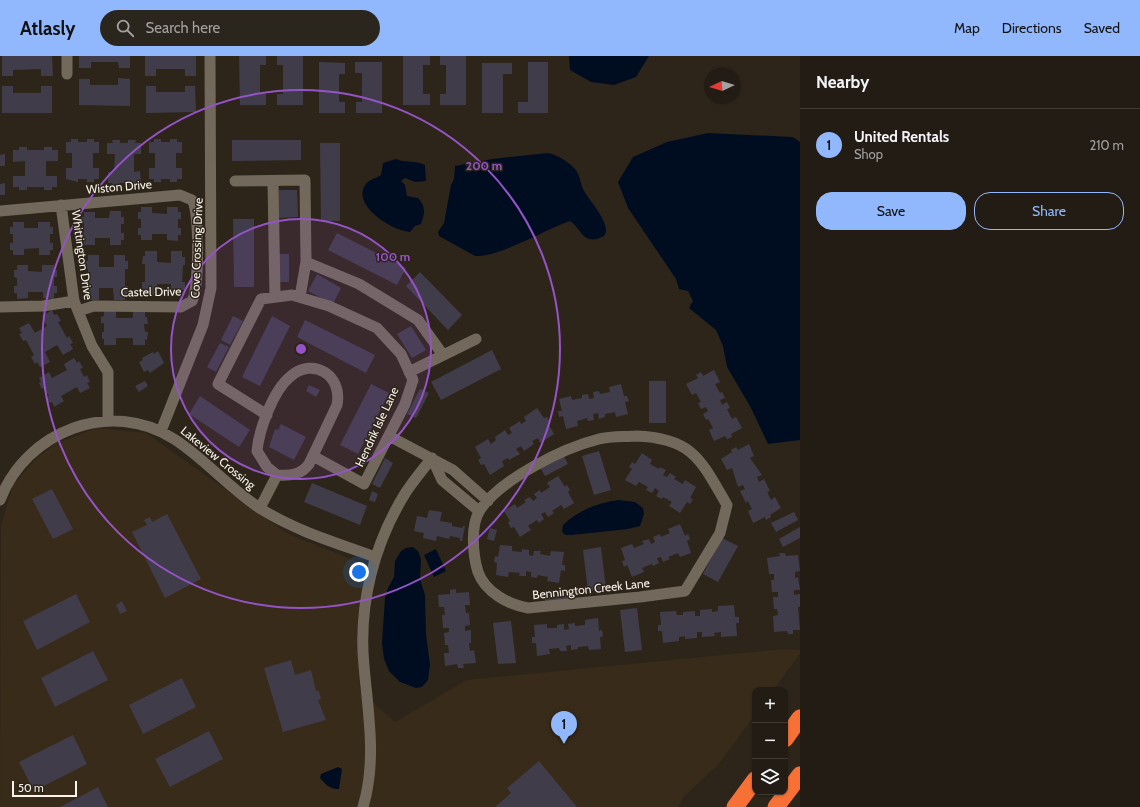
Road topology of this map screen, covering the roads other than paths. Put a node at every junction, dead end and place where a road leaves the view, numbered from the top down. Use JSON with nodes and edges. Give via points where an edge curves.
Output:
{"nodes":[{"id":1,"x":67,"y":56,"type":"edge"},
{"id":2,"x":210,"y":56,"type":"edge"},
{"id":3,"x":67,"y":74,"type":"dead end"},
{"id":4,"x":235,"y":181,"type":"dead end"},
{"id":5,"x":273,"y":181,"type":"junction"},
{"id":6,"x":61,"y":205,"type":"junction"},
{"id":7,"x":0,"y":211,"type":"edge"},
{"id":8,"x":197,"y":246,"type":"joint"},
{"id":9,"x":306,"y":262,"type":"junction"},
{"id":10,"x":275,"y":297,"type":"junction"},
{"id":11,"x":300,"y":297,"type":"junction"},
{"id":12,"x":76,"y":306,"type":"junction"},
{"id":13,"x":0,"y":307,"type":"edge"},
{"id":14,"x":476,"y":339,"type":"dead end"},
{"id":15,"x":443,"y":356,"type":"junction"},
{"id":16,"x":409,"y":372,"type":"junction"},
{"id":17,"x":267,"y":415,"type":"junction"},
{"id":18,"x":108,"y":421,"type":"junction"},
{"id":19,"x":161,"y":432,"type":"junction"},
{"id":20,"x":388,"y":436,"type":"junction"},
{"id":21,"x":313,"y":456,"type":"junction"},
{"id":22,"x":432,"y":458,"type":"junction"},
{"id":23,"x":278,"y":475,"type":"junction"},
{"id":24,"x":0,"y":500,"type":"edge"},
{"id":25,"x":488,"y":501,"type":"junction"},
{"id":26,"x":260,"y":508,"type":"junction"},
{"id":27,"x":479,"y":511,"type":"junction"},
{"id":28,"x":375,"y":557,"type":"junction"},
{"id":29,"x":800,"y":718,"type":"edge"},
{"id":30,"x":788,"y":735,"type":"edge"},
{"id":31,"x":800,"y":775,"type":"edge"},
{"id":32,"x":752,"y":784,"type":"edge"},
{"id":33,"x":800,"y":789,"type":"edge"},
{"id":34,"x":363,"y":807,"type":"edge"},
{"id":35,"x":735,"y":807,"type":"edge"},
{"id":36,"x":776,"y":807,"type":"edge"},
{"id":37,"x":790,"y":807,"type":"edge"}],
"edges":[{"from":1,"to":3,"type":"street"},
{"from":2,"to":19,"type":"street","name":"Cove Crossing Drive","via":[[211,288],[203,325]]},
{"from":4,"to":5,"type":"street"},
{"from":5,"to":9,"type":"street","via":[[305,180]]},
{"from":5,"to":10,"type":"street"},
{"from":6,"to":7,"type":"street","name":"Wiston Drive"},
{"from":6,"to":8,"type":"street","name":"Wiston Drive","via":[[184,195],[195,204]]},
{"from":6,"to":12,"type":"street","name":"Whittington Drive"},
{"from":8,"to":12,"type":"street","name":"Castel Drive","via":[[196,290],[195,297],[189,304],[181,307]]},
{"from":9,"to":11,"type":"street"},
{"from":9,"to":15,"type":"street","via":[[359,284],[418,320]]},
{"from":10,"to":11,"type":"street"},
{"from":10,"to":17,"type":"street","via":[[261,299],[218,384]]},
{"from":11,"to":16,"type":"street","via":[[329,306],[377,328],[401,354]]},
{"from":12,"to":13,"type":"street","name":"Castel Drive"},
{"from":12,"to":18,"type":"street","name":"Whittington Drive","via":[[92,346],[108,372]]},
{"from":14,"to":15,"type":"street"},
{"from":15,"to":16,"type":"street"},
{"from":16,"to":20,"type":"street","name":"Hendrik Isle Lane","via":[[413,380],[405,404]]},
{"from":17,"to":21,"type":"street","via":[[281,387],[290,376],[300,370],[320,370],[330,376],[336,382],[339,396]]},
{"from":17,"to":23,"type":"street","via":[[257,451],[267,467]]},
{"from":18,"to":19,"type":"street","name":"Lakeview Crossing","via":[[137,424]]},
{"from":18,"to":24,"type":"street","name":"Lakeview Crossing","via":[[62,432],[38,446],[22,461],[8,481]]},
{"from":19,"to":26,"type":"street","name":"Lakeview Crossing","via":[[176,439]]},
{"from":20,"to":21,"type":"street","name":"Hendrik Isle Lane","via":[[364,484]]},
{"from":20,"to":22,"type":"street"},
{"from":21,"to":23,"type":"street","via":[[304,471]]},
{"from":22,"to":25,"type":"street","via":[[453,470]]},
{"from":22,"to":27,"type":"street","via":[[442,480]]},
{"from":22,"to":28,"type":"street","via":[[403,497],[389,522]]},
{"from":23,"to":26,"type":"street"},
{"from":25,"to":27,"type":"street"},
{"from":25,"to":27,"type":"street","name":"Bennington Creek Lane","via":[[535,465],[574,446],[601,439],[636,436],[668,439],[693,454],[706,467],[727,505],[722,528],[685,591],[621,600],[528,608],[515,606],[497,595],[479,575],[473,550]]},
{"from":26,"to":28,"type":"street","name":"Lakeview Crossing","via":[[319,537]]},
{"from":28,"to":34,"type":"street","via":[[363,628],[372,741]]},
{"from":29,"to":30,"type":"highway"},
{"from":31,"to":36,"type":"highway"},
{"from":32,"to":35,"type":"highway"},
{"from":33,"to":37,"type":"highway"}]}
